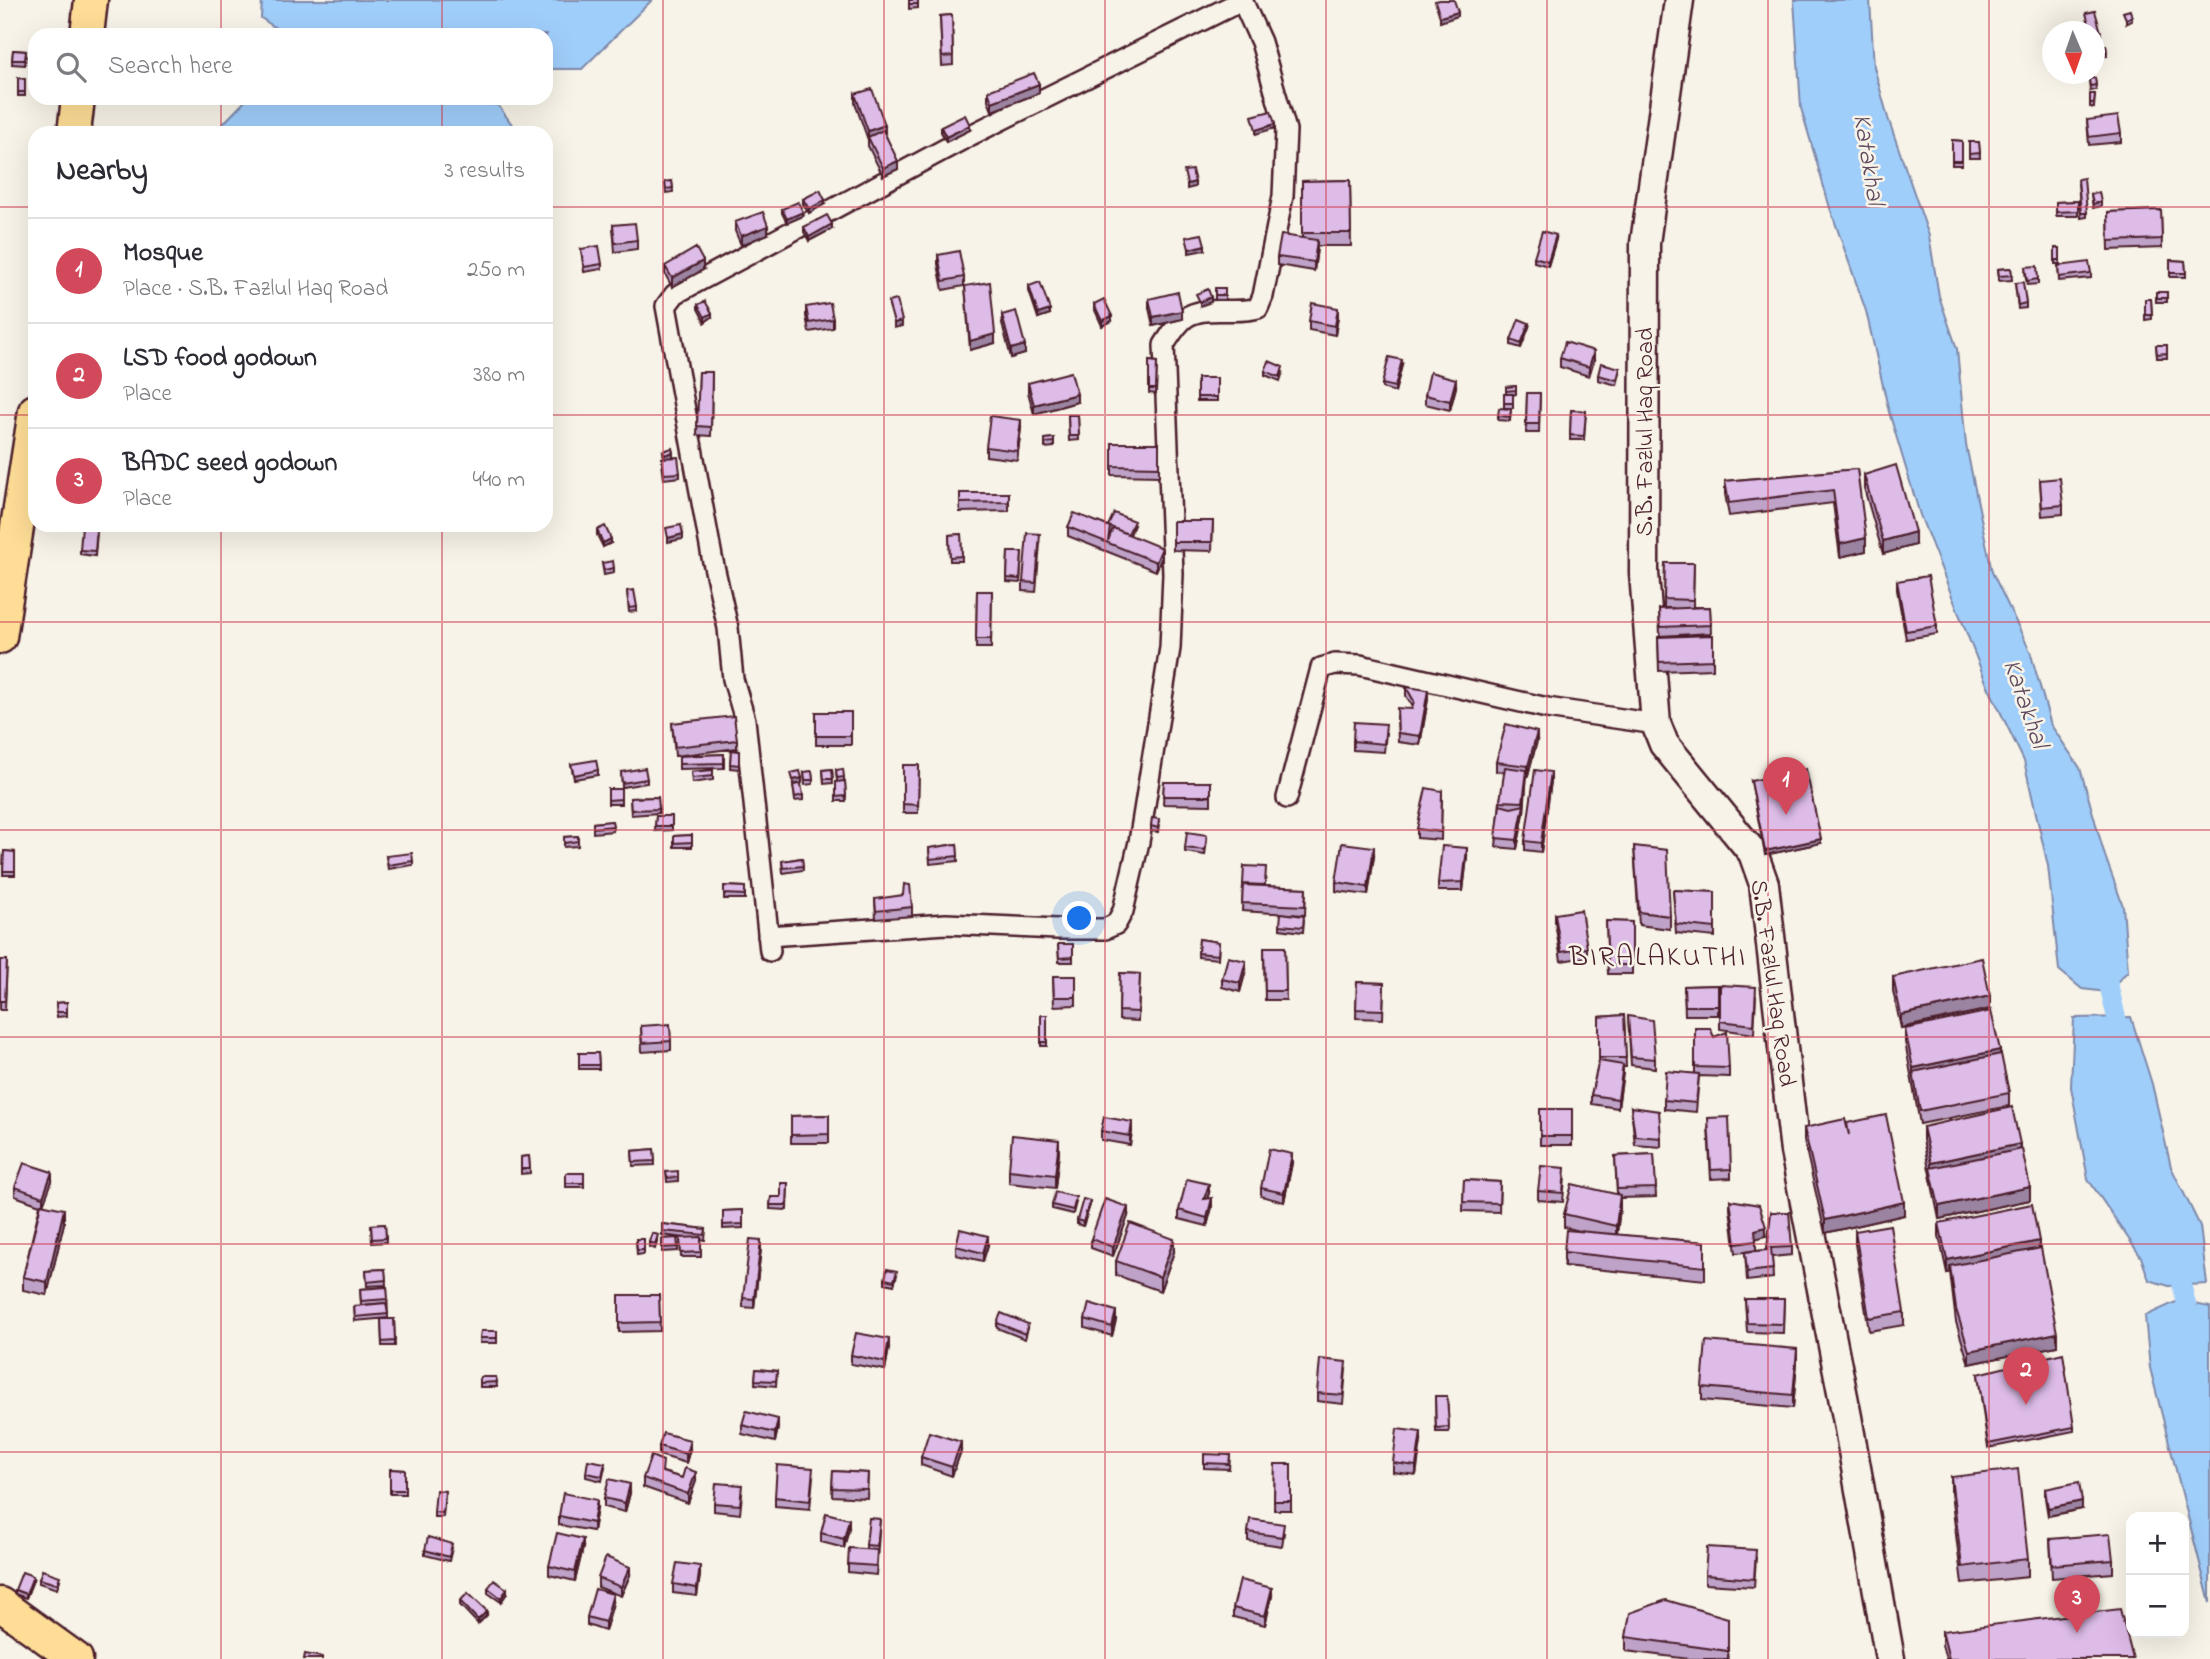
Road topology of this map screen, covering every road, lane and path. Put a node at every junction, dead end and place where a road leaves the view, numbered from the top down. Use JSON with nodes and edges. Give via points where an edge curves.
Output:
{"nodes":[{"id":1,"x":91,"y":0,"type":"edge"},
{"id":2,"x":1679,"y":0,"type":"edge"},
{"id":3,"x":1236,"y":2,"type":"edge"},
{"id":4,"x":88,"y":28,"type":"edge"},
{"id":5,"x":77,"y":105,"type":"edge"},
{"id":6,"x":75,"y":126,"type":"edge"},
{"id":7,"x":28,"y":456,"type":"edge"},
{"id":8,"x":0,"y":637,"type":"edge"},
{"id":9,"x":1656,"y":724,"type":"junction"},
{"id":10,"x":1287,"y":798,"type":"dead end"},
{"id":11,"x":0,"y":1604,"type":"edge"},
{"id":12,"x":76,"y":1659,"type":"edge"},
{"id":13,"x":1890,"y":1659,"type":"edge"}],
"edges":[{"from":1,"to":4,"type":"main road"},
{"from":2,"to":9,"type":"main road","name":"S.B. Fazlul Haq Road","via":[[1645,243],[1644,573]]},
{"from":3,"to":3,"type":"street","via":[[1261,42],[1286,130],[1283,196],[1258,308],[1197,312],[1178,324],[1164,345],[1173,574],[1170,648],[1139,842],[1123,911],[1116,924],[1105,929],[946,924],[769,944],[745,720],[733,679],[728,628],[666,306],[675,294],[973,134]]},
{"from":5,"to":6,"type":"main road"},
{"from":7,"to":8,"type":"main road"},
{"from":9,"to":10,"type":"street","via":[[1547,708],[1360,665],[1335,664],[1321,668]]},
{"from":9,"to":13,"type":"main road","name":"S.B. Fazlul Haq Road","via":[[1664,744],[1753,853],[1765,884],[1795,1152]]},
{"from":11,"to":12,"type":"main road"}]}
